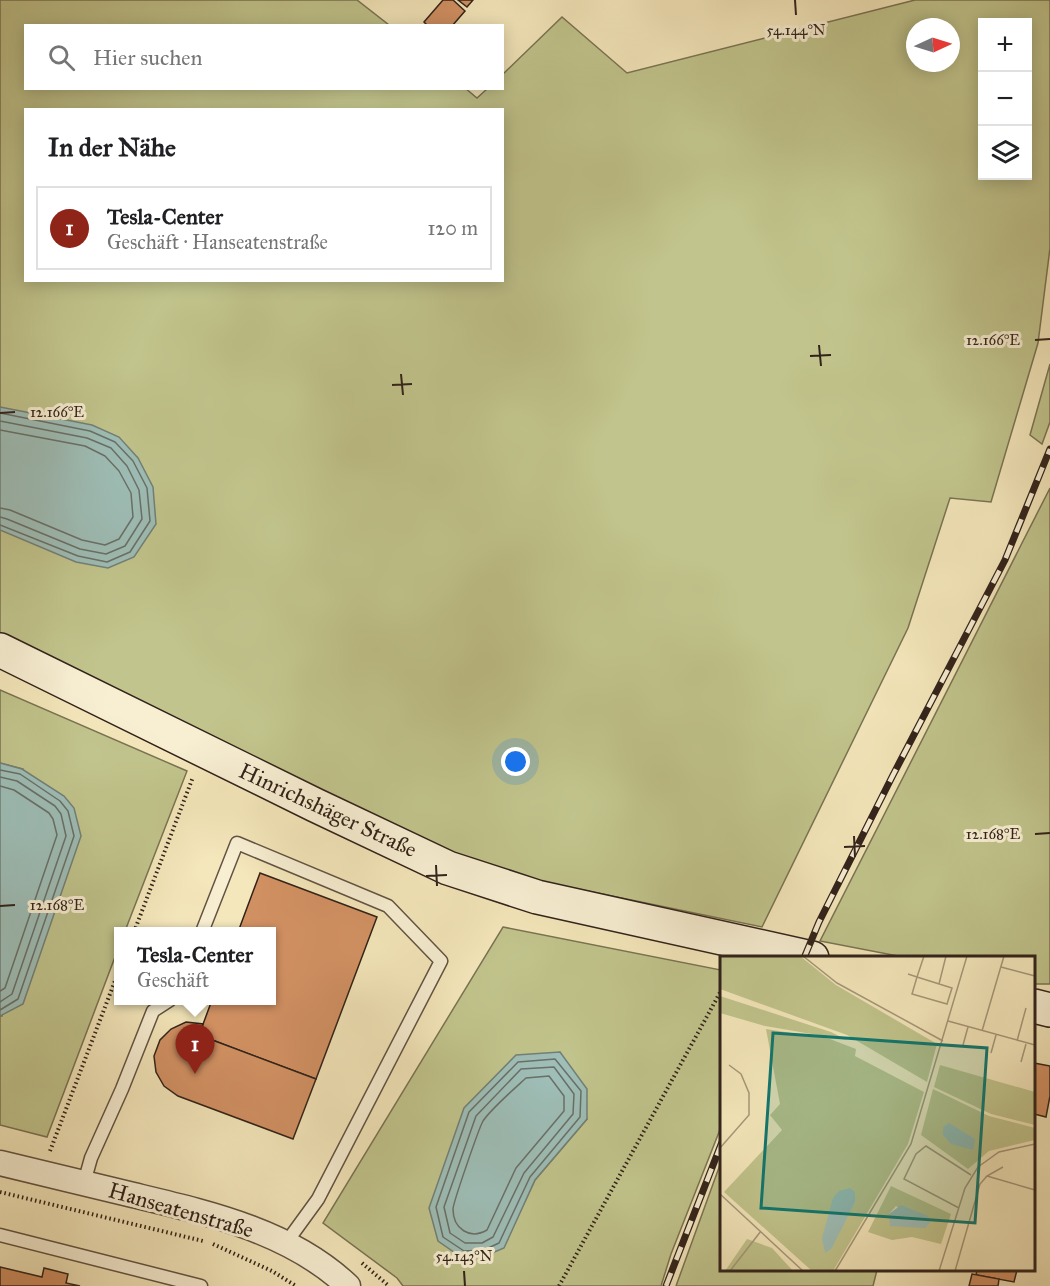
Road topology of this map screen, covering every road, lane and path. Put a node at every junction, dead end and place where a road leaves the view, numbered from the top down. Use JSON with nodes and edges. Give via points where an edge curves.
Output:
{"nodes":[{"id":1,"x":0,"y":650,"type":"edge"},
{"id":2,"x":203,"y":751,"type":"junction"},
{"id":3,"x":136,"y":927,"type":"edge"},
{"id":4,"x":204,"y":927,"type":"edge"},
{"id":5,"x":807,"y":956,"type":"edge"},
{"id":6,"x":114,"y":984,"type":"edge"},
{"id":7,"x":720,"y":993,"type":"edge"},
{"id":8,"x":162,"y":1005,"type":"edge"},
{"id":9,"x":1035,"y":1006,"type":"edge"},
{"id":10,"x":1050,"y":1010,"type":"edge"},
{"id":11,"x":0,"y":1163,"type":"edge"},
{"id":12,"x":42,"y":1173,"type":"junction"},
{"id":13,"x":84,"y":1183,"type":"junction"},
{"id":14,"x":0,"y":1192,"type":"edge"},
{"id":15,"x":0,"y":1235,"type":"edge"},
{"id":16,"x":286,"y":1243,"type":"junction"},
{"id":17,"x":201,"y":1286,"type":"edge"},
{"id":18,"x":296,"y":1286,"type":"edge"},
{"id":19,"x":348,"y":1286,"type":"edge"},
{"id":20,"x":559,"y":1286,"type":"edge"}],
"edges":[{"from":1,"to":2,"type":"main road","name":"Hinrichshäger Straße"},
{"from":2,"to":3,"type":"path"},
{"from":2,"to":5,"type":"main road","name":"Hinrichshäger Straße","via":[[448,867],[537,897]]},
{"from":4,"to":16,"type":"lane","via":[[237,843],[388,906],[441,961],[318,1199]]},
{"from":6,"to":12,"type":"path"},
{"from":7,"to":20,"type":"path"},
{"from":8,"to":13,"type":"lane","via":[[153,1011]]},
{"from":9,"to":10,"type":"main road"},
{"from":11,"to":12,"type":"street","name":"Hanseatenstraße"},
{"from":12,"to":13,"type":"street","name":"Hanseatenstraße"},
{"from":13,"to":16,"type":"street","name":"Hanseatenstraße","via":[[205,1212]]},
{"from":14,"to":18,"type":"path","via":[[211,1243]]},
{"from":15,"to":17,"type":"lane"},
{"from":16,"to":19,"type":"street","name":"Hanseatenstraße"}]}
